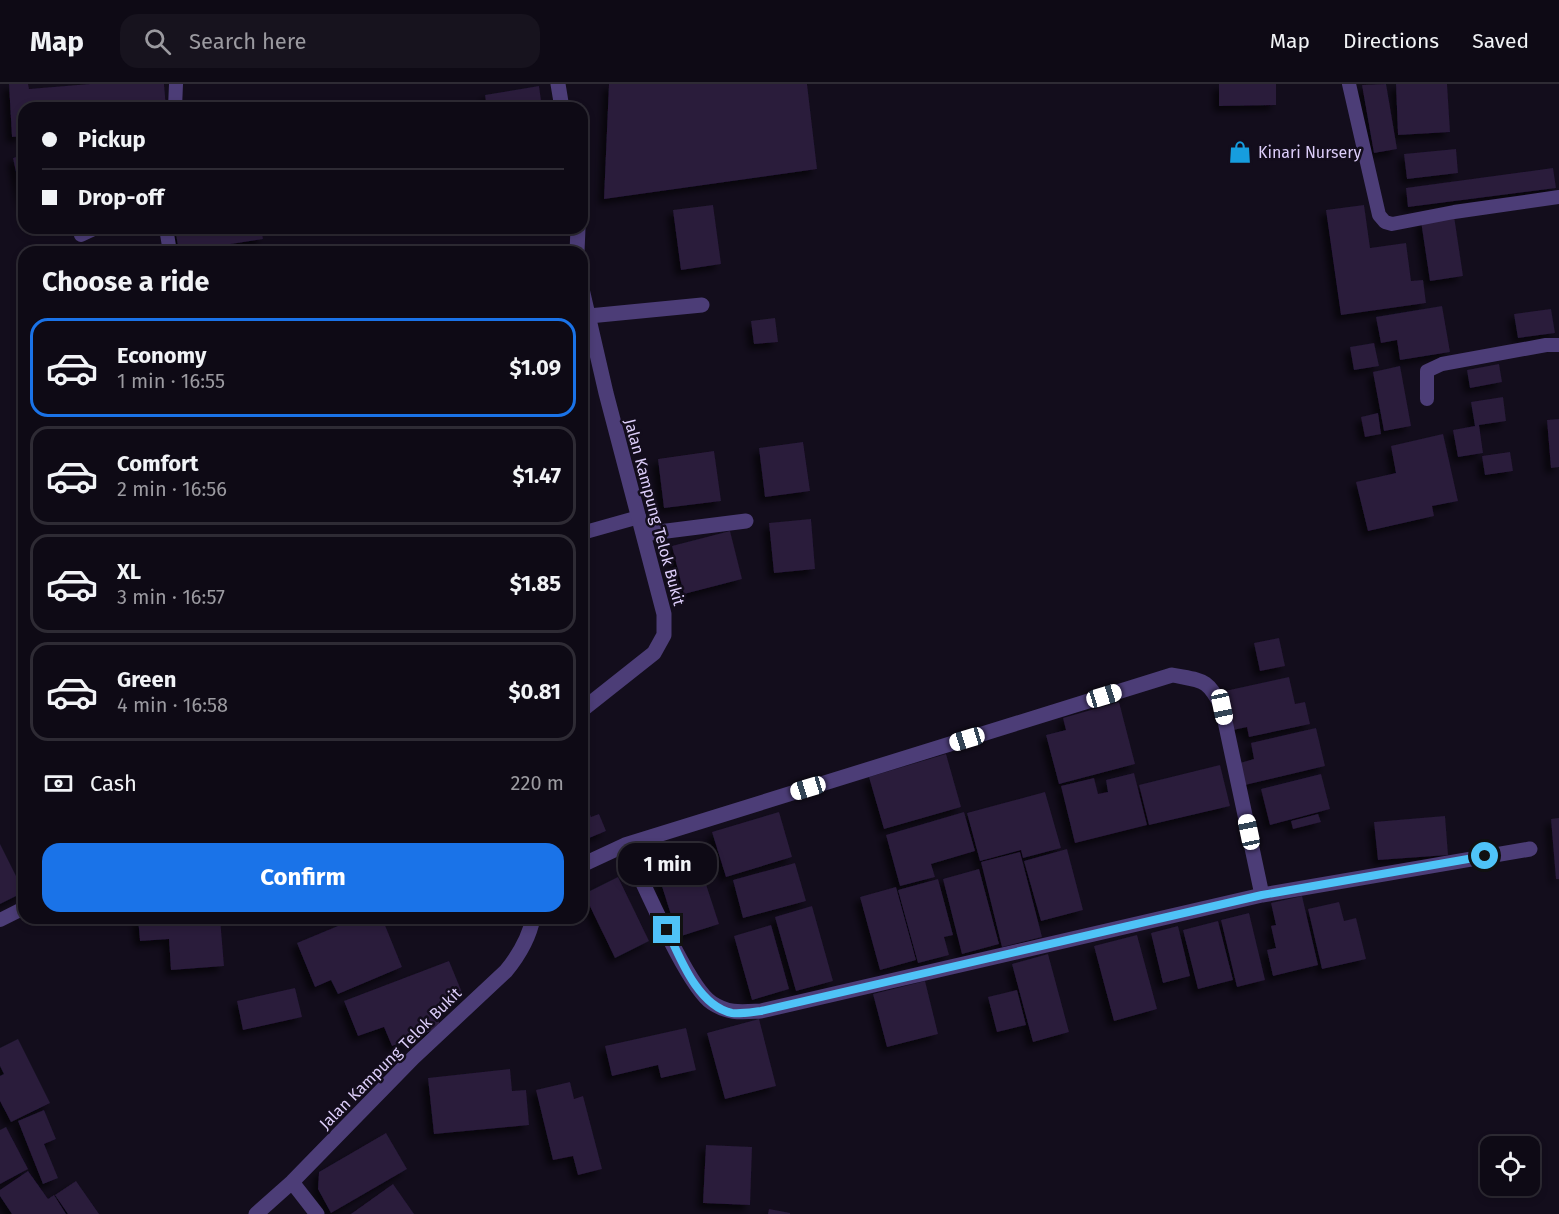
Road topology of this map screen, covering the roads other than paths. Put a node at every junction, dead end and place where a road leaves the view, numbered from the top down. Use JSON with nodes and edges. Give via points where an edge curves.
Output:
{"nodes":[{"id":1,"x":176,"y":84,"type":"edge"},
{"id":2,"x":558,"y":84,"type":"edge"},
{"id":3,"x":1349,"y":84,"type":"edge"},
{"id":4,"x":175,"y":102,"type":"edge"},
{"id":5,"x":561,"y":102,"type":"edge"},
{"id":6,"x":1559,"y":197,"type":"edge"},
{"id":7,"x":702,"y":305,"type":"dead end"},
{"id":8,"x":588,"y":316,"type":"joint"},
{"id":9,"x":1559,"y":345,"type":"edge"},
{"id":10,"x":1427,"y":399,"type":"dead end"},
{"id":11,"x":639,"y":517,"type":"junction"},
{"id":12,"x":746,"y":521,"type":"dead end"},
{"id":13,"x":588,"y":531,"type":"edge"},
{"id":14,"x":643,"y":534,"type":"junction"},
{"id":15,"x":588,"y":705,"type":"edge"},
{"id":16,"x":626,"y":845,"type":"junction"},
{"id":17,"x":1530,"y":849,"type":"dead end"},
{"id":18,"x":588,"y":862,"type":"edge"},
{"id":19,"x":1262,"y":895,"type":"junction"},
{"id":20,"x":18,"y":911,"type":"edge"},
{"id":21,"x":0,"y":920,"type":"edge"},
{"id":22,"x":532,"y":924,"type":"edge"},
{"id":23,"x":292,"y":1182,"type":"junction"},
{"id":24,"x":256,"y":1214,"type":"edge"},
{"id":25,"x":317,"y":1214,"type":"edge"}],
"edges":[{"from":1,"to":4,"type":"lane"},
{"from":2,"to":5,"type":"street"},
{"from":3,"to":6,"type":"lane","via":[[1379,215],[1385,222]]},
{"from":7,"to":8,"type":"street"},
{"from":8,"to":11,"type":"street","name":"Jalan Kampung Telok Bukit"},
{"from":9,"to":10,"type":"lane","via":[[1442,364],[1427,371]]},
{"from":11,"to":13,"type":"lane"},
{"from":11,"to":14,"type":"street","name":"Jalan Kampung Telok Bukit"},
{"from":12,"to":14,"type":"street"},
{"from":14,"to":15,"type":"street","name":"Jalan Kampung Telok Bukit","via":[[664,614],[664,634],[654,653]]},
{"from":16,"to":18,"type":"street"},
{"from":16,"to":19,"type":"street","via":[[687,973],[710,1002],[732,1013],[761,1011]]},
{"from":16,"to":19,"type":"street","via":[[1172,675],[1212,687],[1222,707]]},
{"from":17,"to":19,"type":"street"},
{"from":20,"to":21,"type":"lane"},
{"from":22,"to":23,"type":"street","name":"Jalan Kampung Telok Bukit","via":[[518,956],[506,971],[413,1058]]},
{"from":23,"to":24,"type":"street","name":"Jalan Kampung Telok Bukit"},
{"from":23,"to":25,"type":"street"}]}
